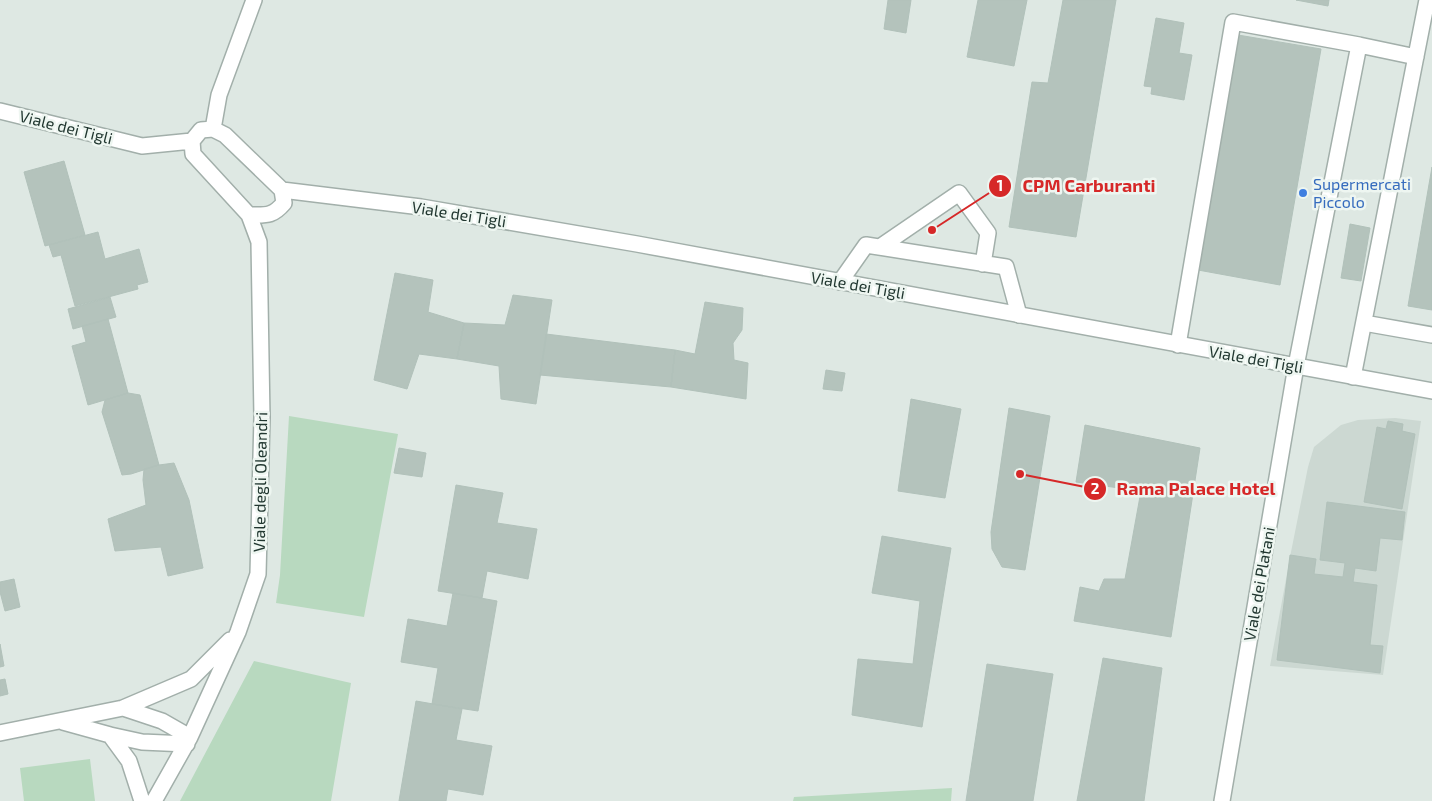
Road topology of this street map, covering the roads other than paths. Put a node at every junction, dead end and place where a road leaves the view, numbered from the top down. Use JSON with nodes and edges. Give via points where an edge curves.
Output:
{"nodes":[{"id":1,"x":254,"y":0,"type":"edge"},
{"id":2,"x":1427,"y":0,"type":"edge"},
{"id":3,"x":1359,"y":45,"type":"junction"},
{"id":4,"x":1416,"y":57,"type":"junction"},
{"id":5,"x":0,"y":111,"type":"edge"},
{"id":6,"x":213,"y":129,"type":"junction"},
{"id":7,"x":192,"y":140,"type":"junction"},
{"id":8,"x":282,"y":190,"type":"junction"},
{"id":9,"x":249,"y":215,"type":"junction"},
{"id":10,"x":880,"y":247,"type":"junction"},
{"id":11,"x":982,"y":264,"type":"junction"},
{"id":12,"x":840,"y":282,"type":"junction"},
{"id":13,"x":1019,"y":315,"type":"junction"},
{"id":14,"x":1364,"y":323,"type":"junction"},
{"id":15,"x":1432,"y":335,"type":"edge"},
{"id":16,"x":1178,"y":344,"type":"junction"},
{"id":17,"x":1296,"y":366,"type":"junction"},
{"id":18,"x":1353,"y":377,"type":"junction"},
{"id":19,"x":1432,"y":391,"type":"edge"},
{"id":20,"x":238,"y":632,"type":"junction"},
{"id":21,"x":123,"y":708,"type":"junction"},
{"id":22,"x":59,"y":721,"type":"junction"},
{"id":23,"x":0,"y":733,"type":"edge"},
{"id":24,"x":110,"y":735,"type":"junction"},
{"id":25,"x":189,"y":741,"type":"junction"},
{"id":26,"x":142,"y":801,"type":"edge"},
{"id":27,"x":154,"y":801,"type":"edge"},
{"id":28,"x":1222,"y":801,"type":"edge"}],
"edges":[{"from":1,"to":6,"type":"street","via":[[219,95]]},
{"from":2,"to":4,"type":"street"},
{"from":3,"to":4,"type":"street"},
{"from":3,"to":16,"type":"street","via":[[1233,22]]},
{"from":3,"to":17,"type":"street","name":"Viale dei Platani"},
{"from":4,"to":14,"type":"street"},
{"from":5,"to":7,"type":"street","name":"Viale dei Tigli","via":[[142,146]]},
{"from":6,"to":7,"type":"street","via":[[201,130]]},
{"from":6,"to":8,"type":"street","via":[[225,135]]},
{"from":7,"to":9,"type":"street","via":[[193,154]]},
{"from":8,"to":9,"type":"street","via":[[284,203],[276,212],[268,216]]},
{"from":8,"to":12,"type":"street","name":"Viale dei Tigli","via":[[421,207]]},
{"from":9,"to":20,"type":"street","name":"Viale degli Oleandri","via":[[259,242],[262,417],[258,574]]},
{"from":10,"to":11,"type":"street"},
{"from":10,"to":11,"type":"street","via":[[959,193],[988,233]]},
{"from":10,"to":12,"type":"street","via":[[866,245]]},
{"from":11,"to":13,"type":"street","via":[[1006,268]]},
{"from":12,"to":13,"type":"street","name":"Viale dei Tigli"},
{"from":13,"to":16,"type":"street","name":"Viale dei Tigli"},
{"from":14,"to":15,"type":"street"},
{"from":14,"to":18,"type":"street"},
{"from":16,"to":17,"type":"street","name":"Viale dei Tigli"},
{"from":17,"to":18,"type":"street","name":"Viale dei Tigli"},
{"from":17,"to":28,"type":"street","name":"Viale dei Platani"},
{"from":18,"to":19,"type":"street","name":"Viale dei Tigli"},
{"from":20,"to":21,"type":"street","via":[[191,679]]},
{"from":20,"to":25,"type":"street","name":"Viale degli Oleandri"},
{"from":21,"to":22,"type":"street"},
{"from":21,"to":25,"type":"street","via":[[162,721]]},
{"from":22,"to":23,"type":"street"},
{"from":22,"to":24,"type":"street"},
{"from":24,"to":25,"type":"street","via":[[142,742]]},
{"from":24,"to":26,"type":"street","via":[[130,760]]},
{"from":25,"to":27,"type":"street","name":"Viale degli Oleandri"}]}
